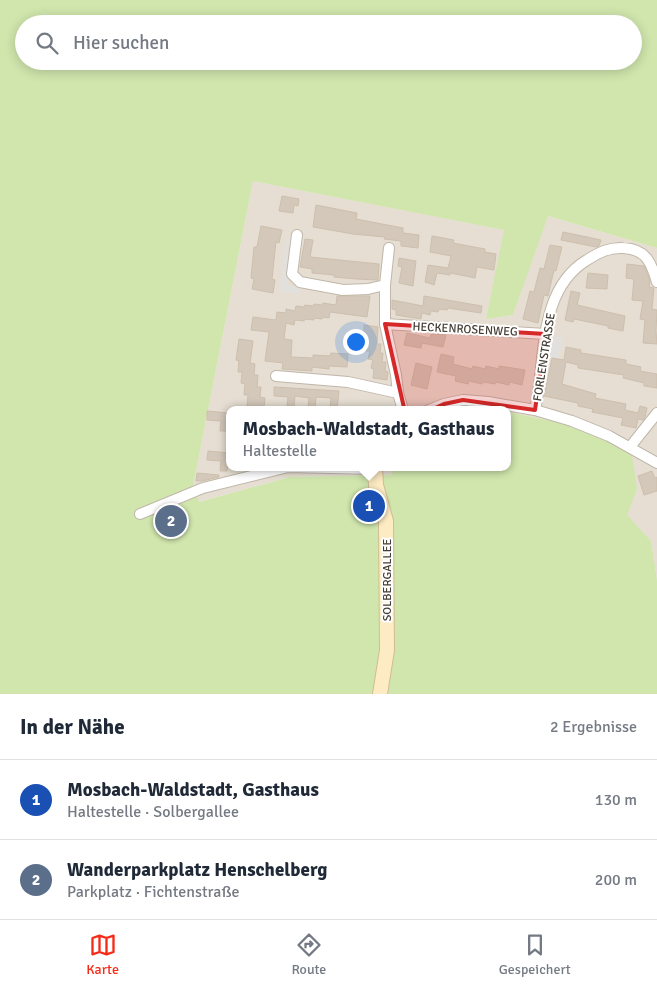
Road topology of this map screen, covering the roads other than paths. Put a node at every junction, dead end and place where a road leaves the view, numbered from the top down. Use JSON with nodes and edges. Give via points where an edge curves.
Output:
{"nodes":[{"id":1,"x":297,"y":235,"type":"dead end"},
{"id":2,"x":389,"y":248,"type":"dead end"},
{"id":3,"x":657,"y":282,"type":"edge"},
{"id":4,"x":385,"y":285,"type":"junction"},
{"id":5,"x":385,"y":324,"type":"junction"},
{"id":6,"x":546,"y":334,"type":"junction"},
{"id":7,"x":276,"y":376,"type":"dead end"},
{"id":8,"x":398,"y":393,"type":"junction"},
{"id":9,"x":402,"y":406,"type":"edge"},
{"id":10,"x":439,"y":406,"type":"edge"},
{"id":11,"x":535,"y":410,"type":"junction"},
{"id":12,"x":657,"y":413,"type":"edge"},
{"id":13,"x":630,"y":447,"type":"junction"},
{"id":14,"x":657,"y":463,"type":"edge"},
{"id":15,"x":272,"y":471,"type":"edge"},
{"id":16,"x":375,"y":471,"type":"edge"},
{"id":17,"x":140,"y":514,"type":"dead end"},
{"id":18,"x":380,"y":694,"type":"edge"}],
"edges":[{"from":1,"to":4,"type":"street","via":[[292,274],[300,282],[343,290]]},
{"from":2,"to":4,"type":"street"},
{"from":3,"to":6,"type":"street","name":"FORLENSTRASSE","via":[[643,253],[620,248],[599,252],[567,276],[555,296]]},
{"from":4,"to":5,"type":"street"},
{"from":5,"to":6,"type":"street","name":"HECKENROSENWEG"},
{"from":5,"to":8,"type":"street"},
{"from":6,"to":11,"type":"street","name":"FORLENSTRASSE"},
{"from":7,"to":8,"type":"street","via":[[348,382]]},
{"from":8,"to":9,"type":"street"},
{"from":10,"to":11,"type":"street","via":[[463,400]]},
{"from":11,"to":13,"type":"street","via":[[572,421]]},
{"from":12,"to":13,"type":"street"},
{"from":13,"to":14,"type":"street"},
{"from":15,"to":17,"type":"street","via":[[203,488]]},
{"from":16,"to":18,"type":"street","name":"SOLBERGALLEE","via":[[386,521],[387,650]]}]}
